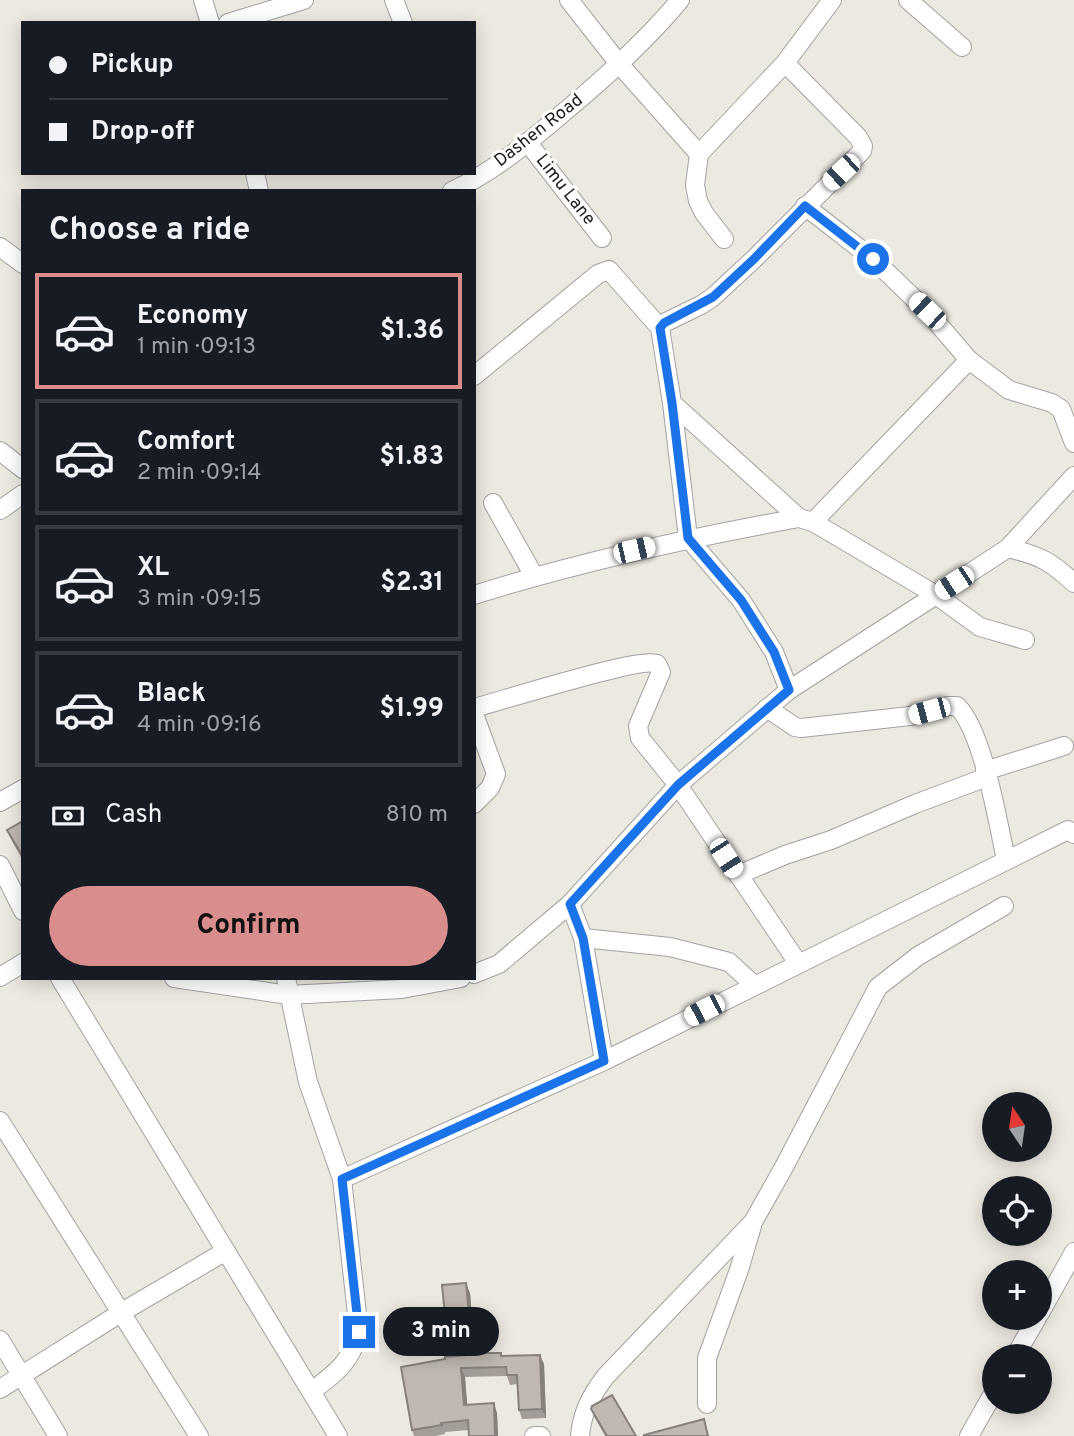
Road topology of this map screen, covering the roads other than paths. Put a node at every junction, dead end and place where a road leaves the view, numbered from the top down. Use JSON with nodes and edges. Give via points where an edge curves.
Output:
{"nodes":[{"id":1,"x":203,"y":0,"type":"edge"},
{"id":2,"x":304,"y":0,"type":"edge"},
{"id":3,"x":394,"y":0,"type":"edge"},
{"id":4,"x":569,"y":0,"type":"edge"},
{"id":5,"x":680,"y":0,"type":"edge"},
{"id":6,"x":832,"y":0,"type":"edge"},
{"id":7,"x":908,"y":0,"type":"edge"},
{"id":8,"x":209,"y":21,"type":"edge"},
{"id":9,"x":235,"y":21,"type":"edge"},
{"id":10,"x":402,"y":21,"type":"edge"},
{"id":11,"x":962,"y":47,"type":"dead end"},
{"id":12,"x":785,"y":63,"type":"junction"},
{"id":13,"x":620,"y":65,"type":"junction"},
{"id":14,"x":528,"y":143,"type":"junction"},
{"id":15,"x":699,"y":154,"type":"junction"},
{"id":16,"x":476,"y":174,"type":"edge"},
{"id":17,"x":469,"y":178,"type":"edge"},
{"id":18,"x":455,"y":189,"type":"edge"},
{"id":19,"x":805,"y":206,"type":"junction"},
{"id":20,"x":602,"y":238,"type":"dead end"},
{"id":21,"x":724,"y":239,"type":"dead end"},
{"id":22,"x":0,"y":247,"type":"edge"},
{"id":23,"x":21,"y":263,"type":"edge"},
{"id":24,"x":660,"y":328,"type":"junction"},
{"id":25,"x":969,"y":360,"type":"junction"},
{"id":26,"x":476,"y":374,"type":"edge"},
{"id":27,"x":672,"y":403,"type":"junction"},
{"id":28,"x":1074,"y":443,"type":"edge"},
{"id":29,"x":0,"y":451,"type":"edge"},
{"id":30,"x":21,"y":467,"type":"edge"},
{"id":31,"x":1074,"y":476,"type":"edge"},
{"id":32,"x":21,"y":495,"type":"edge"},
{"id":33,"x":493,"y":503,"type":"dead end"},
{"id":34,"x":0,"y":510,"type":"edge"},
{"id":35,"x":806,"y":520,"type":"junction"},
{"id":36,"x":688,"y":538,"type":"junction"},
{"id":37,"x":1009,"y":548,"type":"junction"},
{"id":38,"x":534,"y":576,"type":"junction"},
{"id":39,"x":1074,"y":583,"type":"edge"},
{"id":40,"x":476,"y":594,"type":"edge"},
{"id":41,"x":936,"y":595,"type":"junction"},
{"id":42,"x":1025,"y":640,"type":"dead end"},
{"id":43,"x":789,"y":690,"type":"junction"},
{"id":44,"x":476,"y":707,"type":"edge"},
{"id":45,"x":767,"y":708,"type":"junction"},
{"id":46,"x":476,"y":719,"type":"edge"},
{"id":47,"x":1064,"y":746,"type":"dead end"},
{"id":48,"x":986,"y":774,"type":"junction"},
{"id":49,"x":678,"y":785,"type":"junction"},
{"id":50,"x":21,"y":790,"type":"edge"},
{"id":51,"x":0,"y":802,"type":"edge"},
{"id":52,"x":476,"y":802,"type":"edge"},
{"id":53,"x":1072,"y":830,"type":"edge"},
{"id":54,"x":1006,"y":860,"type":"junction"},
{"id":55,"x":0,"y":865,"type":"edge"},
{"id":56,"x":738,"y":875,"type":"junction"},
{"id":57,"x":570,"y":904,"type":"junction"},
{"id":58,"x":1004,"y":906,"type":"dead end"},
{"id":59,"x":21,"y":907,"type":"edge"},
{"id":60,"x":583,"y":938,"type":"junction"},
{"id":61,"x":798,"y":963,"type":"junction"},
{"id":62,"x":21,"y":964,"type":"edge"},
{"id":63,"x":476,"y":973,"type":"edge"},
{"id":64,"x":0,"y":977,"type":"edge"},
{"id":65,"x":61,"y":980,"type":"edge"},
{"id":66,"x":202,"y":980,"type":"edge"},
{"id":67,"x":450,"y":980,"type":"edge"},
{"id":68,"x":754,"y":985,"type":"junction"},
{"id":69,"x":287,"y":986,"type":"edge"},
{"id":70,"x":604,"y":1061,"type":"junction"},
{"id":71,"x":0,"y":1121,"type":"edge"},
{"id":72,"x":342,"y":1179,"type":"junction"},
{"id":73,"x":752,"y":1222,"type":"junction"},
{"id":74,"x":226,"y":1251,"type":"junction"},
{"id":75,"x":1074,"y":1252,"type":"edge"},
{"id":76,"x":1052,"y":1291,"type":"edge"},
{"id":77,"x":122,"y":1312,"type":"junction"},
{"id":78,"x":0,"y":1340,"type":"edge"},
{"id":79,"x":22,"y":1375,"type":"junction"},
{"id":80,"x":0,"y":1389,"type":"edge"},
{"id":81,"x":312,"y":1391,"type":"junction"},
{"id":82,"x":706,"y":1404,"type":"dead end"},
{"id":83,"x":982,"y":1413,"type":"edge"},
{"id":84,"x":58,"y":1436,"type":"edge"},
{"id":85,"x":199,"y":1436,"type":"edge"},
{"id":86,"x":338,"y":1436,"type":"edge"},
{"id":87,"x":534,"y":1436,"type":"edge"},
{"id":88,"x":541,"y":1436,"type":"edge"},
{"id":89,"x":580,"y":1436,"type":"edge"},
{"id":90,"x":969,"y":1436,"type":"edge"}],
"edges":[{"from":1,"to":8,"type":"street"},
{"from":2,"to":9,"type":"street"},
{"from":3,"to":10,"type":"street"},
{"from":4,"to":13,"type":"street"},
{"from":5,"to":13,"type":"street","name":"Dashen Road"},
{"from":6,"to":12,"type":"street"},
{"from":7,"to":11,"type":"street"},
{"from":12,"to":15,"type":"street"},
{"from":12,"to":19,"type":"street","via":[[863,146],[860,155]]},
{"from":13,"to":14,"type":"street","name":"Dashen Road"},
{"from":13,"to":15,"type":"street"},
{"from":14,"to":16,"type":"street","name":"Dashen Road"},
{"from":14,"to":20,"type":"street","name":"Limu Lane"},
{"from":15,"to":21,"type":"street","via":[[698,201]]},
{"from":17,"to":18,"type":"street","name":"Dashen Road"},
{"from":19,"to":24,"type":"street","via":[[713,297]]},
{"from":19,"to":25,"type":"street","via":[[873,259]]},
{"from":22,"to":23,"type":"street"},
{"from":24,"to":26,"type":"street","via":[[613,274],[604,270]]},
{"from":24,"to":27,"type":"street"},
{"from":25,"to":28,"type":"street","via":[[1009,390],[1061,408]]},
{"from":25,"to":35,"type":"street"},
{"from":27,"to":35,"type":"street"},
{"from":27,"to":36,"type":"street"},
{"from":29,"to":30,"type":"street"},
{"from":31,"to":37,"type":"street"},
{"from":32,"to":34,"type":"street"},
{"from":33,"to":38,"type":"street"},
{"from":35,"to":36,"type":"street"},
{"from":35,"to":41,"type":"street"},
{"from":36,"to":38,"type":"street"},
{"from":36,"to":43,"type":"street","via":[[741,600],[774,652]]},
{"from":37,"to":39,"type":"street","via":[[1050,562]]},
{"from":37,"to":41,"type":"street"},
{"from":38,"to":40,"type":"street"},
{"from":41,"to":42,"type":"street","via":[[980,627]]},
{"from":41,"to":43,"type":"street"},
{"from":43,"to":45,"type":"street"},
{"from":44,"to":49,"type":"street","via":[[652,661],[661,672],[638,733]]},
{"from":45,"to":48,"type":"street","via":[[802,728],[957,706],[972,731]]},
{"from":45,"to":49,"type":"street"},
{"from":46,"to":52,"type":"street","via":[[496,774]]},
{"from":47,"to":48,"type":"street"},
{"from":48,"to":54,"type":"street"},
{"from":48,"to":56,"type":"street","via":[[831,841]]},
{"from":49,"to":56,"type":"street"},
{"from":49,"to":57,"type":"street"},
{"from":50,"to":51,"type":"street"},
{"from":53,"to":54,"type":"street"},
{"from":54,"to":61,"type":"street"},
{"from":55,"to":59,"type":"street"},
{"from":56,"to":61,"type":"street"},
{"from":57,"to":60,"type":"street"},
{"from":57,"to":63,"type":"street","via":[[499,964]]},
{"from":58,"to":73,"type":"street","via":[[918,956],[878,987]]},
{"from":60,"to":68,"type":"street","via":[[670,947],[729,962]]},
{"from":60,"to":70,"type":"street"},
{"from":61,"to":68,"type":"street"},
{"from":62,"to":64,"type":"street"},
{"from":65,"to":74,"type":"street"},
{"from":66,"to":69,"type":"street"},
{"from":67,"to":69,"type":"street","via":[[402,989]]},
{"from":68,"to":70,"type":"street"},
{"from":69,"to":72,"type":"street","via":[[308,1082]]},
{"from":70,"to":72,"type":"street"},
{"from":71,"to":77,"type":"street"},
{"from":72,"to":81,"type":"street","via":[[359,1332],[353,1353],[340,1370]]},
{"from":73,"to":82,"type":"street","via":[[707,1358]]},
{"from":73,"to":89,"type":"street","via":[[605,1377],[590,1398]]},
{"from":74,"to":77,"type":"street"},
{"from":74,"to":81,"type":"street"},
{"from":75,"to":76,"type":"street"},
{"from":77,"to":79,"type":"street"},
{"from":77,"to":85,"type":"street"},
{"from":78,"to":79,"type":"street"},
{"from":79,"to":80,"type":"street"},
{"from":79,"to":84,"type":"street"},
{"from":81,"to":86,"type":"street"},
{"from":83,"to":90,"type":"street"},
{"from":87,"to":88,"type":"street"}]}
